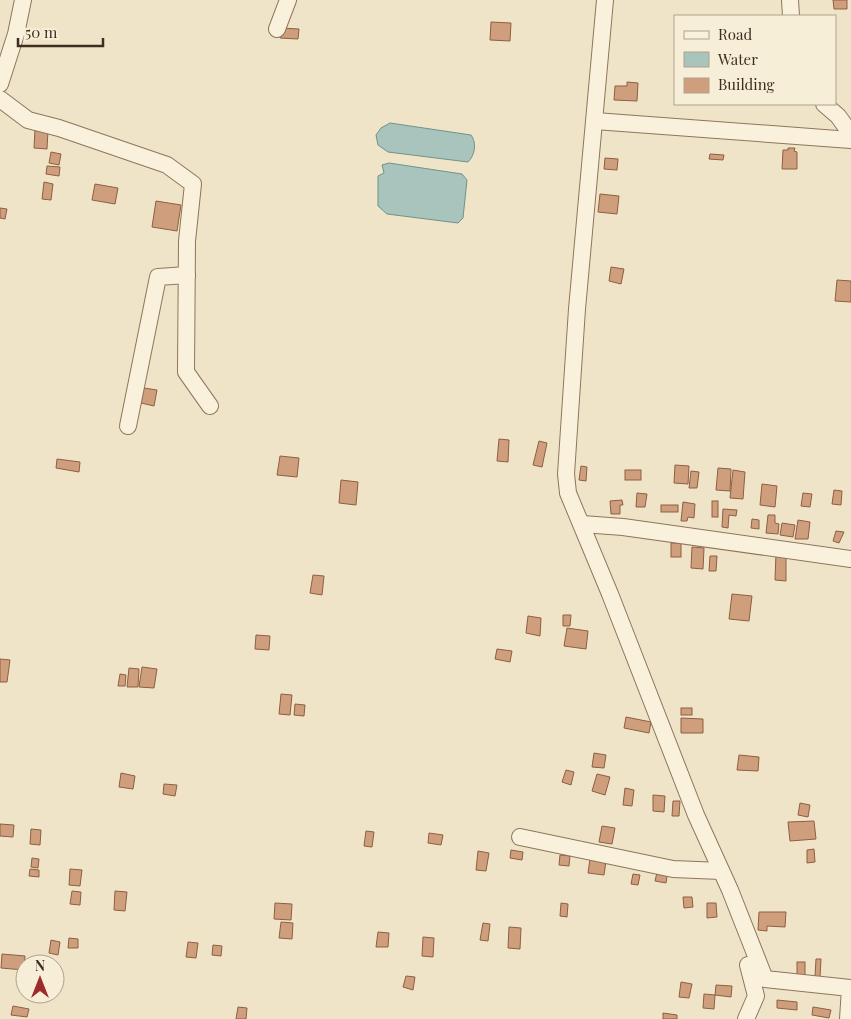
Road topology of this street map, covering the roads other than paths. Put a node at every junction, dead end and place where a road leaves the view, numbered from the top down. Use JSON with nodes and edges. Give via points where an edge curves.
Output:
{"nodes":[{"id":1,"x":23,"y":0,"type":"edge"},
{"id":2,"x":288,"y":0,"type":"edge"},
{"id":3,"x":605,"y":0,"type":"edge"},
{"id":4,"x":790,"y":0,"type":"edge"},
{"id":5,"x":790,"y":15,"type":"edge"},
{"id":6,"x":277,"y":29,"type":"dead end"},
{"id":7,"x":0,"y":84,"type":"edge"},
{"id":8,"x":0,"y":99,"type":"edge"},
{"id":9,"x":825,"y":105,"type":"edge"},
{"id":10,"x":595,"y":121,"type":"junction"},
{"id":11,"x":851,"y":134,"type":"edge"},
{"id":12,"x":851,"y":140,"type":"edge"},
{"id":13,"x":187,"y":275,"type":"junction"},
{"id":14,"x":210,"y":406,"type":"dead end"},
{"id":15,"x":128,"y":426,"type":"dead end"},
{"id":16,"x":582,"y":524,"type":"junction"},
{"id":17,"x":851,"y":559,"type":"edge"},
{"id":18,"x":520,"y":837,"type":"dead end"},
{"id":19,"x":722,"y":872,"type":"junction"},
{"id":20,"x":748,"y":965,"type":"dead end"},
{"id":21,"x":746,"y":1019,"type":"edge"},
{"id":22,"x":848,"y":1019,"type":"edge"}],
"edges":[{"from":1,"to":7,"type":"street"},
{"from":2,"to":6,"type":"street"},
{"from":3,"to":10,"type":"street"},
{"from":4,"to":5,"type":"street"},
{"from":8,"to":13,"type":"street","via":[[28,120],[167,165],[193,184]]},
{"from":9,"to":11,"type":"street"},
{"from":10,"to":12,"type":"street"},
{"from":10,"to":16,"type":"street","via":[[577,309],[566,474],[568,493]]},
{"from":13,"to":14,"type":"street","via":[[186,372]]},
{"from":13,"to":15,"type":"street","via":[[158,277]]},
{"from":16,"to":17,"type":"street"},
{"from":16,"to":19,"type":"street","via":[[696,815]]},
{"from":18,"to":19,"type":"street","via":[[673,869]]},
{"from":19,"to":22,"type":"street","via":[[765,979],[850,988]]},
{"from":20,"to":21,"type":"street","via":[[756,996]]}]}
